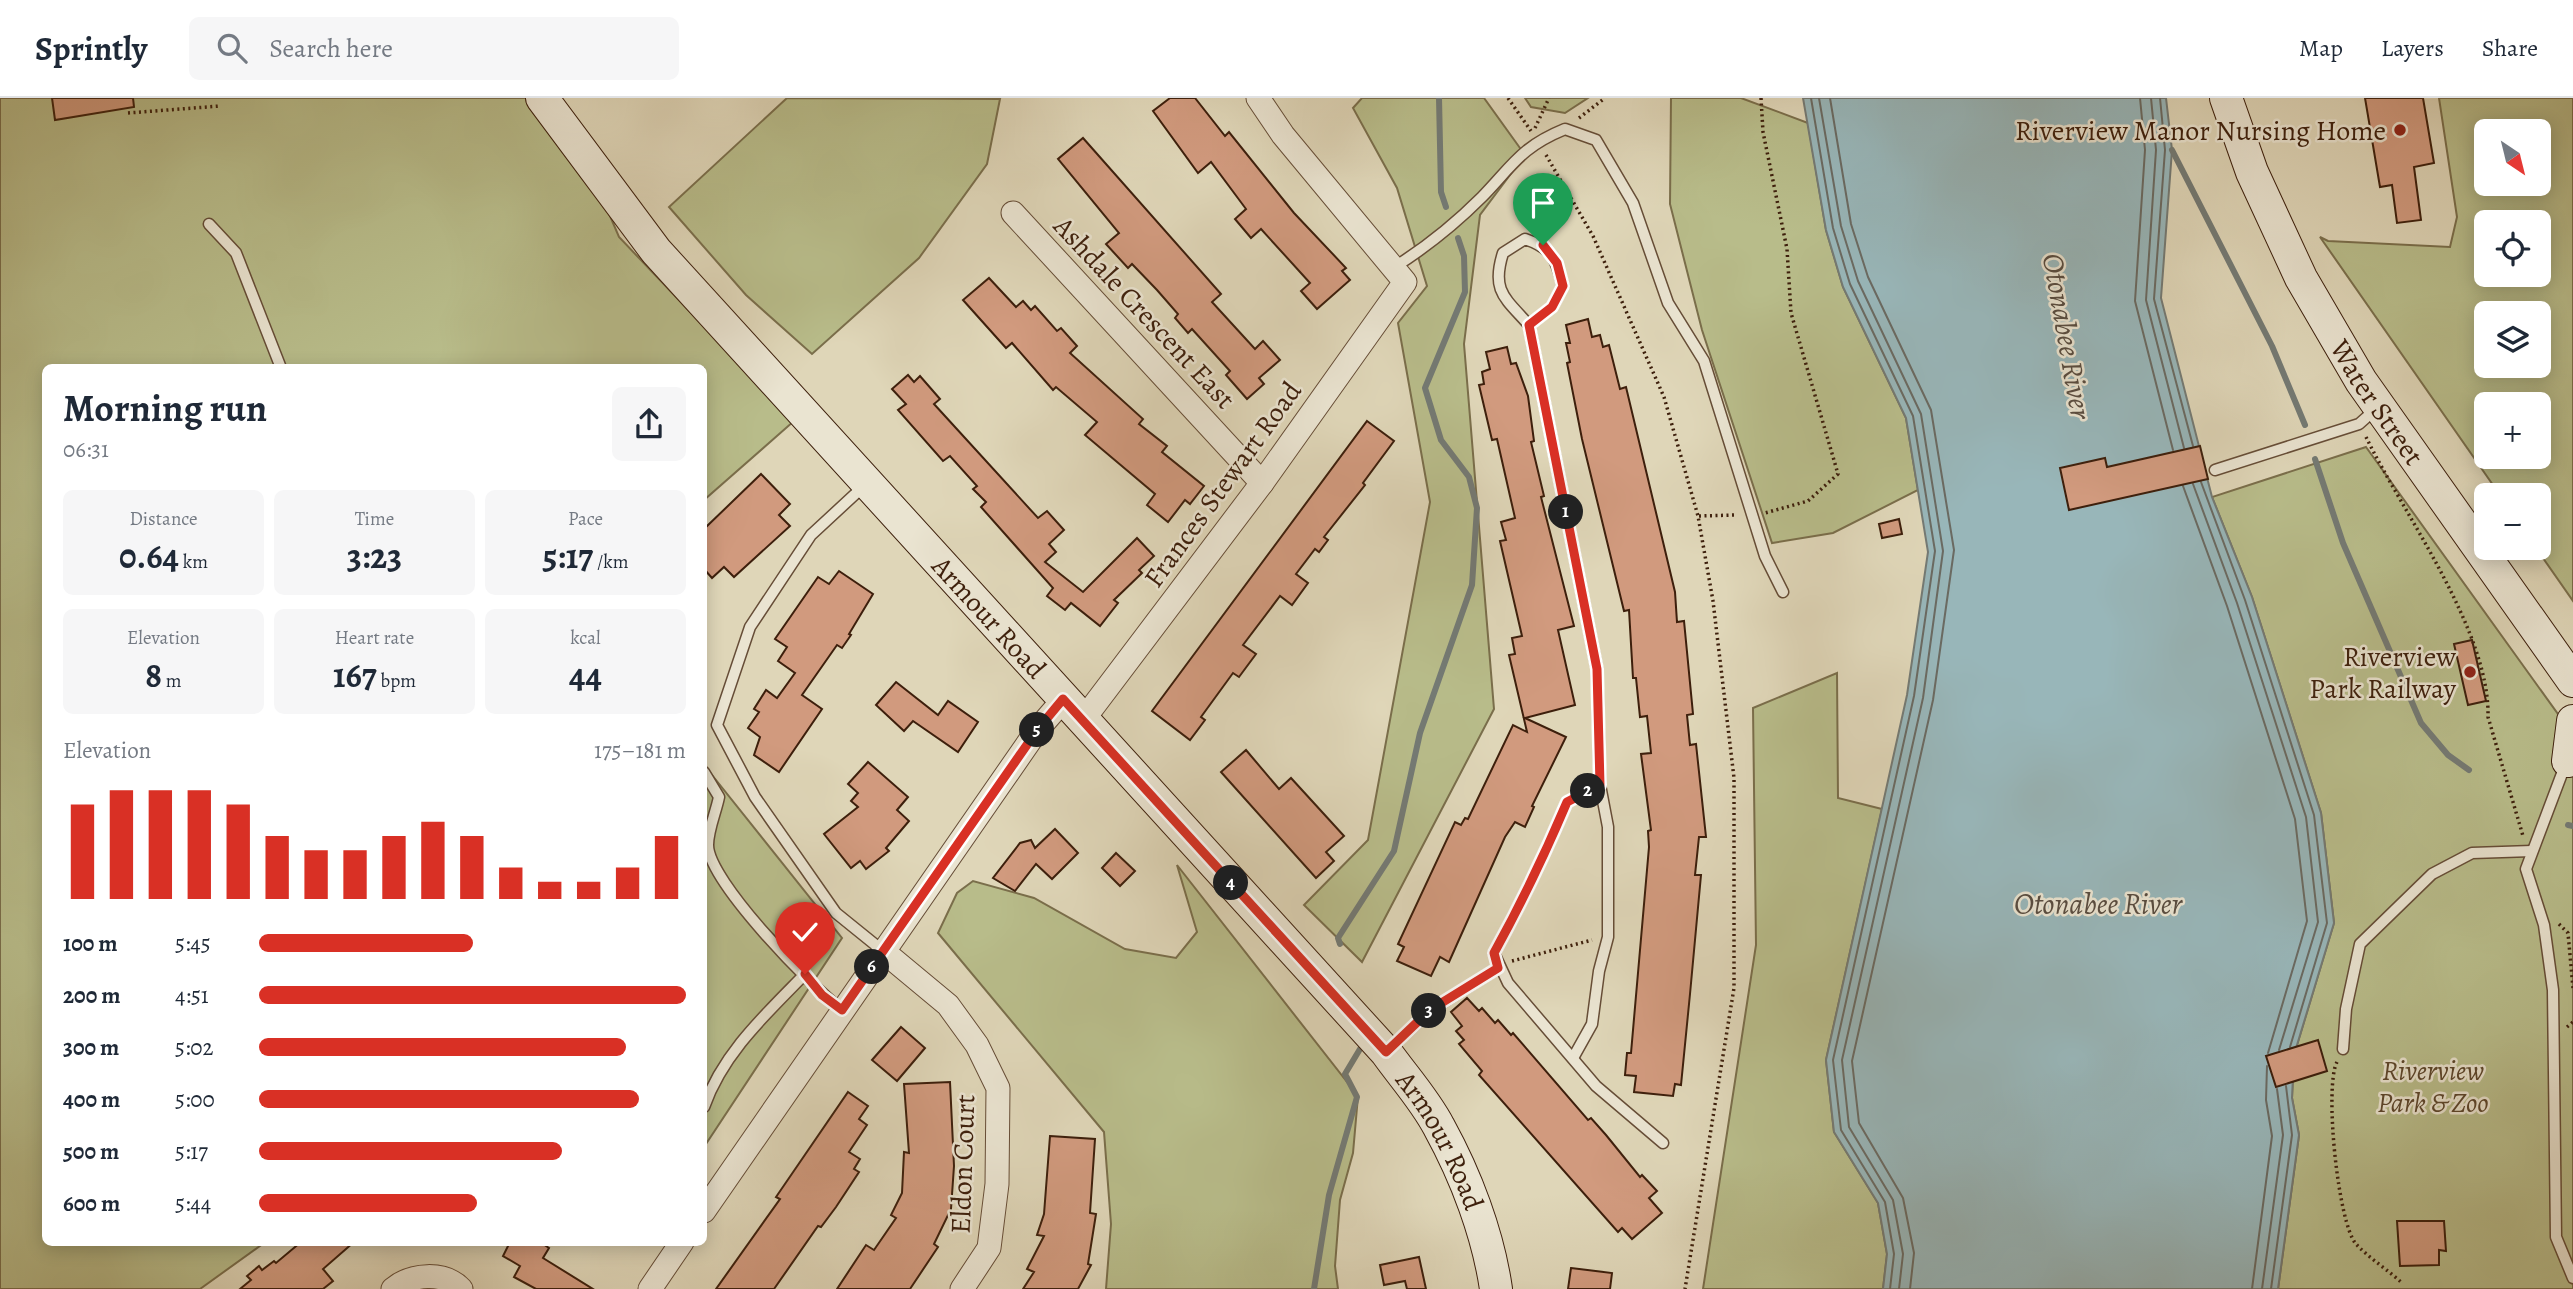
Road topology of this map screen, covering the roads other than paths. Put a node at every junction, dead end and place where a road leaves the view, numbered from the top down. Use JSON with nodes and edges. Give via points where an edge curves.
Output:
{"nodes":[{"id":1,"x":542,"y":98,"type":"edge"},
{"id":2,"x":1258,"y":98,"type":"edge"},
{"id":3,"x":2227,"y":98,"type":"edge"},
{"id":4,"x":1013,"y":213,"type":"dead end"},
{"id":5,"x":209,"y":223,"type":"dead end"},
{"id":6,"x":1399,"y":275,"type":"junction"},
{"id":7,"x":1529,"y":325,"type":"junction"},
{"id":8,"x":279,"y":364,"type":"edge"},
{"id":9,"x":2369,"y":415,"type":"junction"},
{"id":10,"x":2215,"y":470,"type":"dead end"},
{"id":11,"x":1262,"y":482,"type":"junction"},
{"id":12,"x":867,"y":483,"type":"junction"},
{"id":13,"x":1783,"y":593,"type":"dead end"},
{"id":14,"x":2573,"y":681,"type":"edge"},
{"id":15,"x":1073,"y":709,"type":"junction"},
{"id":16,"x":2573,"y":721,"type":"edge"},
{"id":17,"x":2570,"y":761,"type":"edge"},
{"id":18,"x":707,"y":777,"type":"edge"},
{"id":19,"x":1600,"y":785,"type":"junction"},
{"id":20,"x":2530,"y":851,"type":"junction"},
{"id":21,"x":883,"y":951,"type":"junction"},
{"id":22,"x":1498,"y":968,"type":"junction"},
{"id":23,"x":805,"y":974,"type":"junction"},
{"id":24,"x":842,"y":1010,"type":"junction"},
{"id":25,"x":2343,"y":1049,"type":"road end"},
{"id":26,"x":1386,"y":1052,"type":"junction"},
{"id":27,"x":1573,"y":1058,"type":"junction"},
{"id":28,"x":707,"y":1100,"type":"edge"},
{"id":29,"x":1662,"y":1143,"type":"dead end"},
{"id":30,"x":707,"y":1207,"type":"edge"},
{"id":31,"x":679,"y":1246,"type":"edge"},
{"id":32,"x":2573,"y":1278,"type":"edge"},
{"id":33,"x":393,"y":1289,"type":"edge"},
{"id":34,"x":461,"y":1289,"type":"edge"},
{"id":35,"x":650,"y":1289,"type":"edge"},
{"id":36,"x":962,"y":1289,"type":"edge"},
{"id":37,"x":1496,"y":1289,"type":"edge"}],
"edges":[{"from":1,"to":12,"type":"main road","name":"Armour Road","via":[[656,251]]},
{"from":2,"to":6,"type":"street"},
{"from":3,"to":9,"type":"main road","name":"Water Street","via":[[2252,172]]},
{"from":4,"to":11,"type":"street","name":"Ashdale Crescent East"},
{"from":5,"to":8,"type":"lane","via":[[236,253]]},
{"from":6,"to":11,"type":"street","name":"Frances Stewart Road"},
{"from":6,"to":13,"type":"lane","via":[[1537,140],[1565,129],[1596,140],[1633,203],[1668,303],[1704,361],[1765,556]]},
{"from":7,"to":7,"type":"lane","via":[[1552,307],[1563,286],[1557,263],[1543,245],[1525,239],[1503,253],[1496,274],[1504,297]]},
{"from":7,"to":19,"type":"lane","via":[[1597,669]]},
{"from":9,"to":10,"type":"lane"},
{"from":9,"to":14,"type":"main road","name":"Water Street"},
{"from":11,"to":15,"type":"street","name":"Frances Stewart Road"},
{"from":12,"to":15,"type":"main road","name":"Armour Road"},
{"from":12,"to":21,"type":"lane","via":[[811,535],[750,627],[717,725],[755,797],[836,913]]},
{"from":15,"to":21,"type":"street","name":"Frances Stewart Road","via":[[1038,729]]},
{"from":15,"to":26,"type":"main road","name":"Armour Road"},
{"from":16,"to":17,"type":"main road"},
{"from":17,"to":20,"type":"lane"},
{"from":18,"to":23,"type":"lane","via":[[719,797],[708,846],[728,891]]},
{"from":19,"to":22,"type":"lane","via":[[1567,802],[1543,860],[1494,953]]},
{"from":19,"to":27,"type":"lane","via":[[1608,827],[1608,937],[1592,1024]]},
{"from":20,"to":25,"type":"lane","via":[[2472,853],[2432,874],[2360,944]]},
{"from":20,"to":32,"type":"lane","via":[[2526,869],[2544,925],[2553,990],[2556,1237]]},
{"from":21,"to":24,"type":"street","name":"Frances Stewart Road"},
{"from":21,"to":36,"type":"street","name":"Eldon Court","via":[[948,1005],[977,1045],[998,1088],[997,1184],[989,1248]]},
{"from":22,"to":26,"type":"lane","via":[[1430,1010]]},
{"from":22,"to":27,"type":"lane"},
{"from":23,"to":24,"type":"lane"},
{"from":23,"to":28,"type":"lane","via":[[764,1013],[720,1071]]},
{"from":24,"to":30,"type":"street","name":"Frances Stewart Road"},
{"from":26,"to":37,"type":"main road","name":"Armour Road","via":[[1438,1124],[1464,1179]]},
{"from":27,"to":29,"type":"lane","via":[[1597,1086]]},
{"from":31,"to":35,"type":"street"},
{"from":33,"to":34,"type":"street","via":[[401,1282],[431,1275]]}]}
